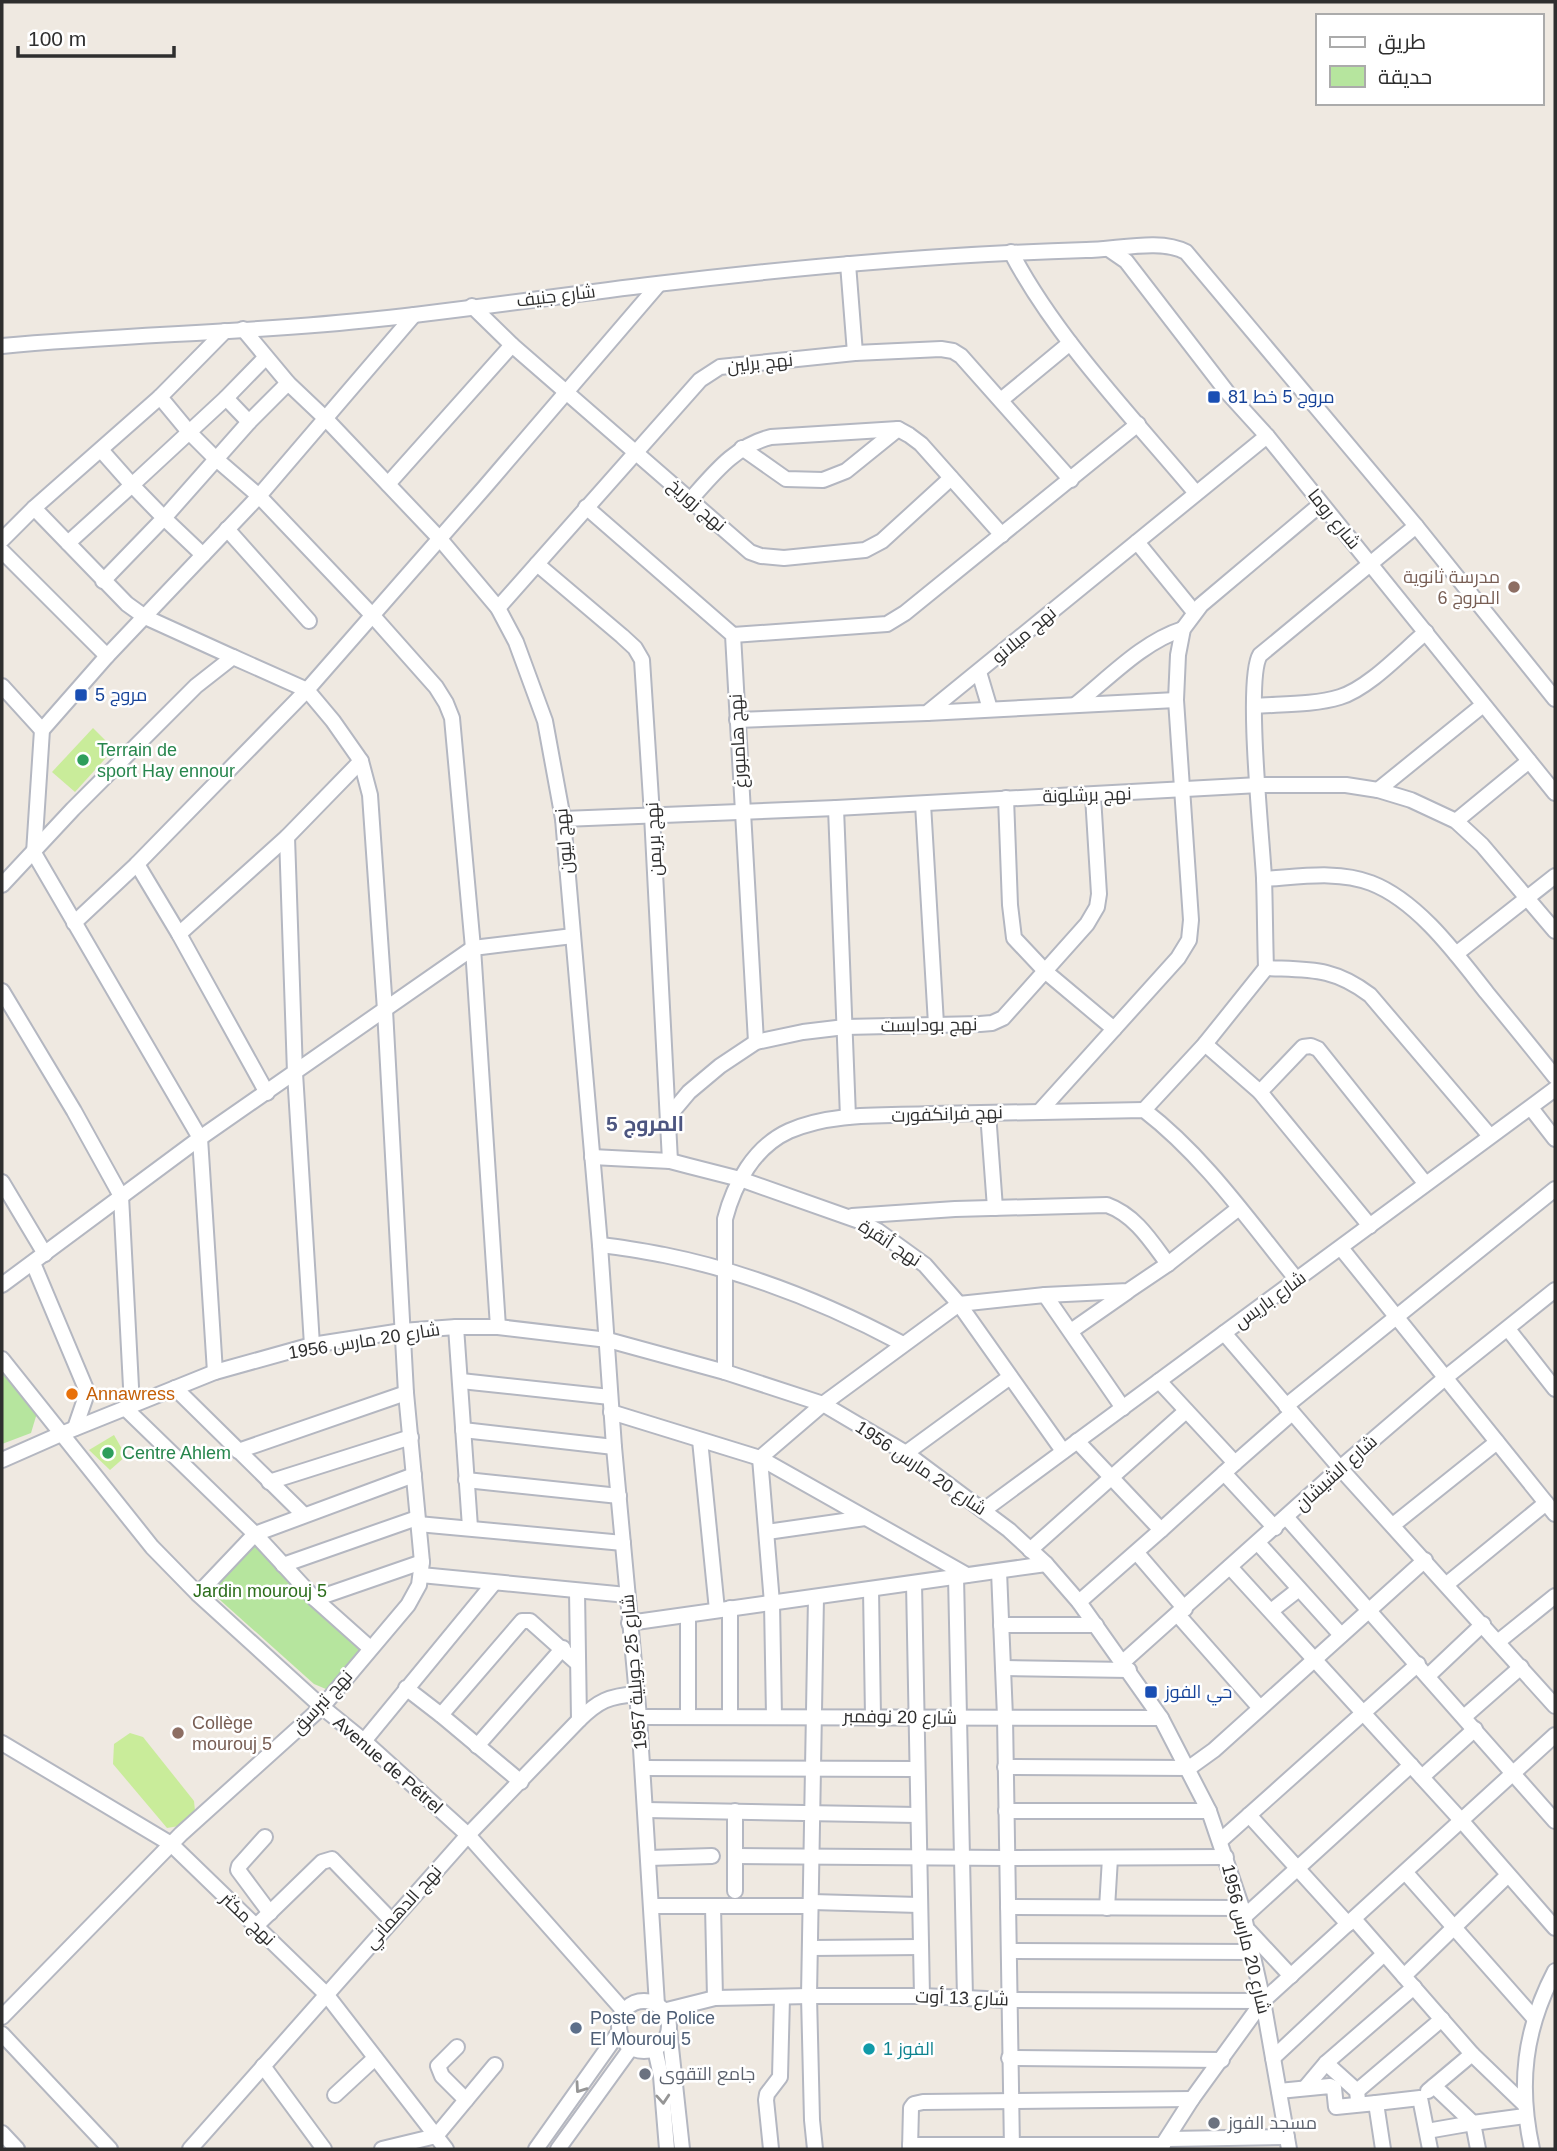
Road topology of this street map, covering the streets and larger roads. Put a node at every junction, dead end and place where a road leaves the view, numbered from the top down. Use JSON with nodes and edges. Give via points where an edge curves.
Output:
{"nodes":[{"id":1,"x":1110,"y":250,"type":"junction"},
{"id":2,"x":1011,"y":252,"type":"junction"},
{"id":3,"x":848,"y":264,"type":"junction"},
{"id":4,"x":659,"y":284,"type":"junction"},
{"id":5,"x":471,"y":306,"type":"junction"},
{"id":6,"x":414,"y":315,"type":"junction"},
{"id":7,"x":243,"y":330,"type":"junction"},
{"id":8,"x":226,"y":331,"type":"junction"},
{"id":9,"x":1070,"y":343,"type":"junction"},
{"id":10,"x":512,"y":345,"type":"junction"},
{"id":11,"x":2,"y":346,"type":"edge"},
{"id":12,"x":855,"y":353,"type":"junction"},
{"id":13,"x":265,"y":358,"type":"junction"},
{"id":14,"x":288,"y":383,"type":"junction"},
{"id":15,"x":566,"y":391,"type":"junction"},
{"id":16,"x":160,"y":397,"type":"junction"},
{"id":17,"x":226,"y":398,"type":"junction"},
{"id":18,"x":1001,"y":400,"type":"junction"},
{"id":19,"x":326,"y":419,"type":"junction"},
{"id":20,"x":249,"y":422,"type":"junction"},
{"id":21,"x":1138,"y":424,"type":"junction"},
{"id":22,"x":898,"y":429,"type":"junction"},
{"id":23,"x":190,"y":432,"type":"junction"},
{"id":24,"x":1267,"y":436,"type":"junction"},
{"id":25,"x":742,"y":448,"type":"junction"},
{"id":26,"x":101,"y":450,"type":"junction"},
{"id":27,"x":635,"y":451,"type":"junction"},
{"id":28,"x":215,"y":458,"type":"junction"},
{"id":29,"x":951,"y":478,"type":"junction"},
{"id":30,"x":1071,"y":480,"type":"junction"},
{"id":31,"x":132,"y":485,"type":"junction"},
{"id":32,"x":388,"y":485,"type":"junction"},
{"id":33,"x":1196,"y":493,"type":"junction"},
{"id":34,"x":259,"y":496,"type":"junction"},
{"id":35,"x":691,"y":499,"type":"junction"},
{"id":36,"x":1321,"y":504,"type":"junction"},
{"id":37,"x":586,"y":507,"type":"junction"},
{"id":38,"x":34,"y":508,"type":"junction"},
{"id":39,"x":164,"y":518,"type":"junction"},
{"id":40,"x":1416,"y":526,"type":"junction"},
{"id":41,"x":227,"y":529,"type":"junction"},
{"id":42,"x":1002,"y":535,"type":"junction"},
{"id":43,"x":440,"y":539,"type":"junction"},
{"id":44,"x":2,"y":540,"type":"edge"},
{"id":45,"x":1137,"y":542,"type":"junction"},
{"id":46,"x":68,"y":543,"type":"junction"},
{"id":47,"x":2,"y":551,"type":"edge"},
{"id":48,"x":203,"y":555,"type":"junction"},
{"id":49,"x":537,"y":564,"type":"junction"},
{"id":50,"x":1371,"y":564,"type":"junction"},
{"id":51,"x":103,"y":581,"type":"junction"},
{"id":52,"x":498,"y":608,"type":"junction"},
{"id":53,"x":1194,"y":612,"type":"junction"},
{"id":54,"x":373,"y":616,"type":"junction"},
{"id":55,"x":145,"y":617,"type":"junction"},
{"id":56,"x":309,"y":621,"type":"dead end"},
{"id":57,"x":1183,"y":629,"type":"junction"},
{"id":58,"x":1426,"y":632,"type":"junction"},
{"id":59,"x":733,"y":635,"type":"junction"},
{"id":60,"x":107,"y":656,"type":"junction"},
{"id":61,"x":233,"y":657,"type":"junction"},
{"id":62,"x":979,"y":673,"type":"junction"},
{"id":63,"x":2,"y":686,"type":"edge"},
{"id":64,"x":307,"y":690,"type":"junction"},
{"id":65,"x":1555,"y":699,"type":"edge"},
{"id":66,"x":1176,"y":701,"type":"junction"},
{"id":67,"x":1075,"y":705,"type":"junction"},
{"id":68,"x":1483,"y":705,"type":"junction"},
{"id":69,"x":1254,"y":706,"type":"junction"},
{"id":70,"x":990,"y":709,"type":"junction"},
{"id":71,"x":927,"y":713,"type":"junction"},
{"id":72,"x":737,"y":720,"type":"junction"},
{"id":73,"x":42,"y":730,"type":"junction"},
{"id":74,"x":361,"y":761,"type":"junction"},
{"id":75,"x":1529,"y":761,"type":"junction"},
{"id":76,"x":1259,"y":785,"type":"junction"},
{"id":77,"x":1182,"y":790,"type":"junction"},
{"id":78,"x":1378,"y":790,"type":"junction"},
{"id":79,"x":1555,"y":793,"type":"edge"},
{"id":80,"x":1093,"y":796,"type":"junction"},
{"id":81,"x":1006,"y":798,"type":"junction"},
{"id":82,"x":923,"y":804,"type":"junction"},
{"id":83,"x":836,"y":808,"type":"junction"},
{"id":84,"x":742,"y":812,"type":"junction"},
{"id":85,"x":652,"y":815,"type":"junction"},
{"id":86,"x":563,"y":819,"type":"junction"},
{"id":87,"x":1456,"y":821,"type":"junction"},
{"id":88,"x":287,"y":837,"type":"junction"},
{"id":89,"x":34,"y":853,"type":"junction"},
{"id":90,"x":137,"y":864,"type":"junction"},
{"id":91,"x":1555,"y":876,"type":"edge"},
{"id":92,"x":1264,"y":878,"type":"junction"},
{"id":93,"x":2,"y":885,"type":"edge"},
{"id":94,"x":1529,"y":898,"type":"junction"},
{"id":95,"x":74,"y":923,"type":"junction"},
{"id":96,"x":1555,"y":931,"type":"edge"},
{"id":97,"x":179,"y":934,"type":"junction"},
{"id":98,"x":573,"y":936,"type":"junction"},
{"id":99,"x":474,"y":948,"type":"junction"},
{"id":100,"x":1456,"y":954,"type":"junction"},
{"id":101,"x":1266,"y":968,"type":"junction"},
{"id":102,"x":1046,"y":972,"type":"junction"},
{"id":103,"x":2,"y":991,"type":"edge"},
{"id":104,"x":385,"y":1010,"type":"junction"},
{"id":105,"x":936,"y":1024,"type":"junction"},
{"id":106,"x":845,"y":1027,"type":"junction"},
{"id":107,"x":1114,"y":1029,"type":"junction"},
{"id":108,"x":756,"y":1042,"type":"junction"},
{"id":109,"x":1205,"y":1044,"type":"junction"},
{"id":110,"x":295,"y":1073,"type":"junction"},
{"id":111,"x":1555,"y":1077,"type":"edge"},
{"id":112,"x":667,"y":1086,"type":"junction"},
{"id":113,"x":1555,"y":1089,"type":"edge"},
{"id":114,"x":690,"y":1092,"type":"junction"},
{"id":115,"x":1260,"y":1092,"type":"junction"},
{"id":116,"x":267,"y":1094,"type":"junction"},
{"id":117,"x":1531,"y":1108,"type":"junction"},
{"id":118,"x":1144,"y":1110,"type":"junction"},
{"id":119,"x":1041,"y":1111,"type":"junction"},
{"id":120,"x":988,"y":1113,"type":"junction"},
{"id":121,"x":668,"y":1117,"type":"junction"},
{"id":122,"x":848,"y":1117,"type":"junction"},
{"id":123,"x":1490,"y":1136,"type":"junction"},
{"id":124,"x":200,"y":1138,"type":"junction"},
{"id":125,"x":1555,"y":1139,"type":"edge"},
{"id":126,"x":592,"y":1157,"type":"junction"},
{"id":127,"x":670,"y":1161,"type":"junction"},
{"id":128,"x":740,"y":1179,"type":"junction"},
{"id":129,"x":2,"y":1182,"type":"edge"},
{"id":130,"x":1426,"y":1183,"type":"junction"},
{"id":131,"x":1555,"y":1189,"type":"edge"},
{"id":132,"x":121,"y":1196,"type":"junction"},
{"id":133,"x":995,"y":1208,"type":"junction"},
{"id":134,"x":1239,"y":1208,"type":"junction"},
{"id":135,"x":847,"y":1217,"type":"junction"},
{"id":136,"x":1370,"y":1226,"type":"junction"},
{"id":137,"x":600,"y":1245,"type":"junction"},
{"id":138,"x":1340,"y":1248,"type":"junction"},
{"id":139,"x":45,"y":1254,"type":"junction"},
{"id":140,"x":33,"y":1263,"type":"junction"},
{"id":141,"x":1168,"y":1264,"type":"junction"},
{"id":142,"x":724,"y":1268,"type":"junction"},
{"id":143,"x":1297,"y":1280,"type":"junction"},
{"id":144,"x":2,"y":1285,"type":"edge"},
{"id":145,"x":1555,"y":1290,"type":"edge"},
{"id":146,"x":1128,"y":1292,"type":"junction"},
{"id":147,"x":1045,"y":1295,"type":"junction"},
{"id":148,"x":959,"y":1304,"type":"junction"},
{"id":149,"x":1396,"y":1316,"type":"junction"},
{"id":150,"x":456,"y":1327,"type":"junction"},
{"id":151,"x":498,"y":1327,"type":"junction"},
{"id":152,"x":1508,"y":1329,"type":"junction"},
{"id":153,"x":402,"y":1331,"type":"junction"},
{"id":154,"x":1071,"y":1331,"type":"junction"},
{"id":155,"x":1224,"y":1333,"type":"junction"},
{"id":156,"x":608,"y":1340,"type":"junction"},
{"id":157,"x":903,"y":1344,"type":"junction"},
{"id":158,"x":312,"y":1345,"type":"junction"},
{"id":159,"x":2,"y":1359,"type":"edge"},
{"id":160,"x":215,"y":1372,"type":"junction"},
{"id":161,"x":725,"y":1372,"type":"junction"},
{"id":162,"x":1010,"y":1377,"type":"junction"},
{"id":163,"x":1445,"y":1378,"type":"junction"},
{"id":164,"x":461,"y":1381,"type":"junction"},
{"id":165,"x":1159,"y":1381,"type":"junction"},
{"id":166,"x":175,"y":1388,"type":"junction"},
{"id":167,"x":1555,"y":1389,"type":"edge"},
{"id":168,"x":406,"y":1393,"type":"junction"},
{"id":169,"x":610,"y":1397,"type":"junction"},
{"id":170,"x":823,"y":1404,"type":"junction"},
{"id":171,"x":129,"y":1407,"type":"junction"},
{"id":172,"x":1123,"y":1408,"type":"junction"},
{"id":173,"x":1289,"y":1410,"type":"junction"},
{"id":174,"x":1186,"y":1411,"type":"junction"},
{"id":175,"x":611,"y":1412,"type":"junction"},
{"id":176,"x":463,"y":1430,"type":"junction"},
{"id":177,"x":68,"y":1431,"type":"junction"},
{"id":178,"x":411,"y":1437,"type":"junction"},
{"id":179,"x":700,"y":1440,"type":"junction"},
{"id":180,"x":1077,"y":1441,"type":"junction"},
{"id":181,"x":1497,"y":1442,"type":"junction"},
{"id":182,"x":614,"y":1447,"type":"junction"},
{"id":183,"x":238,"y":1451,"type":"junction"},
{"id":184,"x":1063,"y":1451,"type":"junction"},
{"id":185,"x":906,"y":1452,"type":"junction"},
{"id":186,"x":760,"y":1458,"type":"junction"},
{"id":187,"x":2,"y":1460,"type":"edge"},
{"id":188,"x":1230,"y":1468,"type":"junction"},
{"id":189,"x":1340,"y":1468,"type":"junction"},
{"id":190,"x":414,"y":1475,"type":"junction"},
{"id":191,"x":1112,"y":1478,"type":"junction"},
{"id":192,"x":466,"y":1480,"type":"junction"},
{"id":193,"x":269,"y":1482,"type":"junction"},
{"id":194,"x":619,"y":1496,"type":"junction"},
{"id":195,"x":1551,"y":1509,"type":"edge"},
{"id":196,"x":984,"y":1510,"type":"junction"},
{"id":197,"x":303,"y":1514,"type":"junction"},
{"id":198,"x":864,"y":1518,"type":"junction"},
{"id":199,"x":1287,"y":1518,"type":"junction"},
{"id":200,"x":418,"y":1521,"type":"junction"},
{"id":201,"x":1393,"y":1525,"type":"junction"},
{"id":202,"x":470,"y":1527,"type":"junction"},
{"id":203,"x":1275,"y":1528,"type":"junction"},
{"id":204,"x":1161,"y":1530,"type":"junction"},
{"id":205,"x":767,"y":1532,"type":"junction"},
{"id":206,"x":255,"y":1534,"type":"junction"},
{"id":207,"x":623,"y":1543,"type":"junction"},
{"id":208,"x":1258,"y":1543,"type":"junction"},
{"id":209,"x":1030,"y":1550,"type":"junction"},
{"id":210,"x":1137,"y":1553,"type":"junction"},
{"id":211,"x":1425,"y":1560,"type":"junction"},
{"id":212,"x":1045,"y":1564,"type":"junction"},
{"id":213,"x":283,"y":1565,"type":"junction"},
{"id":214,"x":1230,"y":1567,"type":"junction"},
{"id":215,"x":421,"y":1568,"type":"junction"},
{"id":216,"x":999,"y":1570,"type":"junction"},
{"id":217,"x":962,"y":1576,"type":"junction"},
{"id":218,"x":494,"y":1583,"type":"junction"},
{"id":219,"x":914,"y":1583,"type":"junction"},
{"id":220,"x":1447,"y":1584,"type":"junction"},
{"id":221,"x":871,"y":1589,"type":"junction"},
{"id":222,"x":1299,"y":1589,"type":"junction"},
{"id":223,"x":577,"y":1591,"type":"junction"},
{"id":224,"x":198,"y":1594,"type":"junction"},
{"id":225,"x":627,"y":1595,"type":"junction"},
{"id":226,"x":1555,"y":1596,"type":"edge"},
{"id":227,"x":816,"y":1597,"type":"junction"},
{"id":228,"x":315,"y":1599,"type":"junction"},
{"id":229,"x":1079,"y":1602,"type":"junction"},
{"id":230,"x":772,"y":1603,"type":"junction"},
{"id":231,"x":724,"y":1609,"type":"junction"},
{"id":232,"x":1181,"y":1611,"type":"junction"},
{"id":233,"x":1271,"y":1611,"type":"junction"},
{"id":234,"x":1368,"y":1611,"type":"junction"},
{"id":235,"x":688,"y":1615,"type":"junction"},
{"id":236,"x":629,"y":1623,"type":"junction"},
{"id":237,"x":1483,"y":1624,"type":"junction"},
{"id":238,"x":1001,"y":1625,"type":"junction"},
{"id":239,"x":1096,"y":1625,"type":"junction"},
{"id":240,"x":1342,"y":1635,"type":"junction"},
{"id":241,"x":1499,"y":1641,"type":"junction"},
{"id":242,"x":370,"y":1648,"type":"junction"},
{"id":243,"x":563,"y":1648,"type":"junction"},
{"id":244,"x":1314,"y":1659,"type":"junction"},
{"id":245,"x":576,"y":1662,"type":"junction"},
{"id":246,"x":1418,"y":1664,"type":"junction"},
{"id":247,"x":1126,"y":1666,"type":"junction"},
{"id":248,"x":1521,"y":1667,"type":"junction"},
{"id":249,"x":1003,"y":1668,"type":"junction"},
{"id":250,"x":1428,"y":1676,"type":"junction"},
{"id":251,"x":406,"y":1688,"type":"junction"},
{"id":252,"x":637,"y":1694,"type":"junction"},
{"id":253,"x":1554,"y":1701,"type":"edge"},
{"id":254,"x":322,"y":1707,"type":"junction"},
{"id":255,"x":1260,"y":1708,"type":"junction"},
{"id":256,"x":1364,"y":1712,"type":"junction"},
{"id":257,"x":441,"y":1715,"type":"junction"},
{"id":258,"x":688,"y":1715,"type":"junction"},
{"id":259,"x":774,"y":1716,"type":"junction"},
{"id":260,"x":816,"y":1716,"type":"junction"},
{"id":261,"x":639,"y":1717,"type":"junction"},
{"id":262,"x":730,"y":1717,"type":"junction"},
{"id":263,"x":873,"y":1717,"type":"junction"},
{"id":264,"x":915,"y":1717,"type":"junction"},
{"id":265,"x":1005,"y":1717,"type":"junction"},
{"id":266,"x":1464,"y":1717,"type":"junction"},
{"id":267,"x":958,"y":1718,"type":"junction"},
{"id":268,"x":1161,"y":1718,"type":"junction"},
{"id":269,"x":579,"y":1720,"type":"junction"},
{"id":270,"x":1475,"y":1730,"type":"junction"},
{"id":271,"x":1555,"y":1735,"type":"edge"},
{"id":272,"x":364,"y":1741,"type":"junction"},
{"id":273,"x":2,"y":1743,"type":"edge"},
{"id":274,"x":478,"y":1746,"type":"junction"},
{"id":275,"x":1411,"y":1765,"type":"junction"},
{"id":276,"x":815,"y":1767,"type":"junction"},
{"id":277,"x":1005,"y":1767,"type":"junction"},
{"id":278,"x":643,"y":1768,"type":"junction"},
{"id":279,"x":1189,"y":1768,"type":"junction"},
{"id":280,"x":916,"y":1769,"type":"junction"},
{"id":281,"x":1512,"y":1773,"type":"junction"},
{"id":282,"x":1422,"y":1777,"type":"junction"},
{"id":283,"x":521,"y":1782,"type":"junction"},
{"id":284,"x":646,"y":1810,"type":"junction"},
{"id":285,"x":735,"y":1811,"type":"junction"},
{"id":286,"x":1006,"y":1811,"type":"junction"},
{"id":287,"x":1209,"y":1811,"type":"junction"},
{"id":288,"x":814,"y":1812,"type":"junction"},
{"id":289,"x":917,"y":1815,"type":"junction"},
{"id":290,"x":1249,"y":1815,"type":"junction"},
{"id":291,"x":1460,"y":1819,"type":"junction"},
{"id":292,"x":1555,"y":1821,"type":"edge"},
{"id":293,"x":468,"y":1835,"type":"junction"},
{"id":294,"x":265,"y":1838,"type":"dead end"},
{"id":295,"x":1220,"y":1841,"type":"junction"},
{"id":296,"x":171,"y":1844,"type":"junction"},
{"id":297,"x":712,"y":1856,"type":"dead end"},
{"id":298,"x":735,"y":1856,"type":"junction"},
{"id":299,"x":918,"y":1856,"type":"junction"},
{"id":300,"x":813,"y":1857,"type":"junction"},
{"id":301,"x":961,"y":1857,"type":"junction"},
{"id":302,"x":1226,"y":1857,"type":"junction"},
{"id":303,"x":649,"y":1858,"type":"junction"},
{"id":304,"x":1007,"y":1858,"type":"junction"},
{"id":305,"x":1110,"y":1858,"type":"junction"},
{"id":306,"x":1296,"y":1868,"type":"junction"},
{"id":307,"x":1406,"y":1873,"type":"junction"},
{"id":308,"x":1508,"y":1875,"type":"junction"},
{"id":309,"x":735,"y":1891,"type":"dead end"},
{"id":310,"x":812,"y":1904,"type":"junction"},
{"id":311,"x":919,"y":1905,"type":"junction"},
{"id":312,"x":652,"y":1906,"type":"junction"},
{"id":313,"x":713,"y":1906,"type":"junction"},
{"id":314,"x":1008,"y":1907,"type":"junction"},
{"id":315,"x":1107,"y":1908,"type":"junction"},
{"id":316,"x":270,"y":1913,"type":"junction"},
{"id":317,"x":1245,"y":1918,"type":"junction"},
{"id":318,"x":391,"y":1920,"type":"junction"},
{"id":319,"x":1351,"y":1922,"type":"junction"},
{"id":320,"x":256,"y":1926,"type":"junction"},
{"id":321,"x":1455,"y":1928,"type":"junction"},
{"id":322,"x":1555,"y":1928,"type":"edge"},
{"id":323,"x":920,"y":1947,"type":"junction"},
{"id":324,"x":811,"y":1948,"type":"junction"},
{"id":325,"x":1009,"y":1951,"type":"junction"},
{"id":326,"x":1252,"y":1952,"type":"junction"},
{"id":327,"x":1384,"y":1954,"type":"junction"},
{"id":328,"x":1555,"y":1971,"type":"edge"},
{"id":329,"x":1291,"y":1976,"type":"junction"},
{"id":330,"x":1404,"y":1976,"type":"junction"},
{"id":331,"x":1414,"y":1987,"type":"junction"},
{"id":332,"x":326,"y":1994,"type":"junction"},
{"id":333,"x":809,"y":1996,"type":"junction"},
{"id":334,"x":922,"y":1996,"type":"junction"},
{"id":335,"x":782,"y":1997,"type":"junction"},
{"id":336,"x":715,"y":1998,"type":"junction"},
{"id":337,"x":965,"y":1998,"type":"junction"},
{"id":338,"x":1008,"y":2000,"type":"junction"},
{"id":339,"x":1263,"y":2001,"type":"junction"},
{"id":340,"x":624,"y":2011,"type":"junction"},
{"id":341,"x":663,"y":2014,"type":"junction"},
{"id":342,"x":2,"y":2017,"type":"edge"},
{"id":343,"x":1534,"y":2018,"type":"junction"},
{"id":344,"x":1442,"y":2019,"type":"junction"},
{"id":345,"x":619,"y":2032,"type":"junction"},
{"id":346,"x":2,"y":2034,"type":"edge"},
{"id":347,"x":457,"y":2047,"type":"dead end"},
{"id":348,"x":631,"y":2048,"type":"junction"},
{"id":349,"x":655,"y":2049,"type":"junction"},
{"id":350,"x":1472,"y":2054,"type":"junction"},
{"id":351,"x":1009,"y":2057,"type":"junction"},
{"id":352,"x":375,"y":2058,"type":"junction"},
{"id":353,"x":1273,"y":2058,"type":"junction"},
{"id":354,"x":1222,"y":2060,"type":"junction"},
{"id":355,"x":1326,"y":2063,"type":"junction"},
{"id":356,"x":495,"y":2065,"type":"dead end"},
{"id":357,"x":263,"y":2066,"type":"junction"},
{"id":358,"x":1434,"y":2086,"type":"junction"},
{"id":359,"x":1305,"y":2088,"type":"junction"},
{"id":360,"x":1279,"y":2091,"type":"junction"},
{"id":361,"x":335,"y":2095,"type":"dead end"},
{"id":362,"x":1358,"y":2098,"type":"junction"},
{"id":363,"x":1420,"y":2098,"type":"junction"},
{"id":364,"x":1192,"y":2099,"type":"junction"},
{"id":365,"x":466,"y":2100,"type":"junction"},
{"id":366,"x":1011,"y":2101,"type":"junction"},
{"id":367,"x":1376,"y":2103,"type":"junction"},
{"id":368,"x":1524,"y":2110,"type":"junction"},
{"id":369,"x":1473,"y":2123,"type":"junction"},
{"id":370,"x":1427,"y":2131,"type":"junction"},
{"id":371,"x":2,"y":2133,"type":"edge"},
{"id":372,"x":436,"y":2136,"type":"junction"},
{"id":373,"x":1288,"y":2143,"type":"edge"},
{"id":374,"x":1164,"y":2144,"type":"edge"},
{"id":375,"x":910,"y":2147,"type":"edge"},
{"id":376,"x":1012,"y":2147,"type":"edge"},
{"id":377,"x":17,"y":2149,"type":"edge"},
{"id":378,"x":110,"y":2149,"type":"edge"},
{"id":379,"x":190,"y":2149,"type":"edge"},
{"id":380,"x":324,"y":2149,"type":"edge"},
{"id":381,"x":382,"y":2149,"type":"edge"},
{"id":382,"x":446,"y":2149,"type":"edge"},
{"id":383,"x":536,"y":2149,"type":"edge"},
{"id":384,"x":558,"y":2149,"type":"edge"},
{"id":385,"x":667,"y":2149,"type":"edge"},
{"id":386,"x":681,"y":2149,"type":"edge"},
{"id":387,"x":771,"y":2149,"type":"edge"},
{"id":388,"x":815,"y":2149,"type":"edge"},
{"id":389,"x":1383,"y":2149,"type":"edge"},
{"id":390,"x":1430,"y":2149,"type":"edge"},
{"id":391,"x":1478,"y":2149,"type":"edge"},
{"id":392,"x":1532,"y":2149,"type":"edge"}],
"edges":[{"from":1,"to":2,"type":"street","name":"شارع جنيف"},
{"from":1,"to":24,"type":"street","name":"شارع روما","via":[[1126,261],[1227,392]]},
{"from":1,"to":40,"type":"street","name":"شارع جنيف","via":[[1165,244],[1186,252]]},
{"from":2,"to":3,"type":"street","name":"شارع جنيف"},
{"from":2,"to":9,"type":"street","via":[[1023,277]]},
{"from":3,"to":4,"type":"street","name":"شارع جنيف"},
{"from":3,"to":12,"type":"street"},
{"from":4,"to":5,"type":"street","name":"شارع جنيف"},
{"from":4,"to":15,"type":"street"},
{"from":5,"to":6,"type":"street","name":"شارع جنيف"},
{"from":5,"to":10,"type":"street","name":"نهج زوريخ"},
{"from":6,"to":7,"type":"street","name":"شارع جنيف"},
{"from":6,"to":19,"type":"street"},
{"from":7,"to":8,"type":"street","name":"شارع جنيف"},
{"from":7,"to":13,"type":"street","name":"نهج ليون"},
{"from":8,"to":11,"type":"street","name":"شارع جنيف"},
{"from":8,"to":16,"type":"street"},
{"from":9,"to":18,"type":"street"},
{"from":9,"to":21,"type":"street"},
{"from":10,"to":15,"type":"street","name":"نهج زوريخ"},
{"from":10,"to":32,"type":"street"},
{"from":12,"to":18,"type":"street","name":"نهج برلين","via":[[953,351]]},
{"from":12,"to":27,"type":"street","name":"نهج برلين","via":[[720,367],[699,380]]},
{"from":13,"to":14,"type":"street","name":"نهج ليون"},
{"from":13,"to":17,"type":"street"},
{"from":14,"to":19,"type":"street","name":"نهج ليون"},
{"from":14,"to":20,"type":"street"},
{"from":15,"to":27,"type":"street","name":"نهج زوريخ"},
{"from":15,"to":43,"type":"street"},
{"from":16,"to":23,"type":"street"},
{"from":16,"to":26,"type":"street"},
{"from":17,"to":20,"type":"street"},
{"from":17,"to":23,"type":"street"},
{"from":18,"to":30,"type":"street","name":"نهج برلين"},
{"from":19,"to":32,"type":"street","name":"نهج ليون"},
{"from":19,"to":34,"type":"street"},
{"from":20,"to":28,"type":"street"},
{"from":21,"to":30,"type":"street"},
{"from":21,"to":33,"type":"street"},
{"from":22,"to":25,"type":"street","via":[[771,437]]},
{"from":22,"to":25,"type":"street","via":[[845,471],[823,480],[786,479]]},
{"from":22,"to":29,"type":"street","via":[[921,444]]},
{"from":23,"to":28,"type":"street"},
{"from":23,"to":31,"type":"street"},
{"from":24,"to":33,"type":"street","name":"نهج ميلانو"},
{"from":24,"to":36,"type":"street","name":"شارع روما"},
{"from":25,"to":35,"type":"street"},
{"from":26,"to":31,"type":"street"},
{"from":26,"to":38,"type":"street"},
{"from":27,"to":35,"type":"street","name":"نهج زوريخ"},
{"from":27,"to":37,"type":"street","name":"نهج برلين"},
{"from":28,"to":34,"type":"street"},
{"from":28,"to":39,"type":"street"},
{"from":29,"to":35,"type":"street","name":"نهج زوريخ","via":[[882,541],[852,553],[761,556],[750,552]]},
{"from":29,"to":42,"type":"street"},
{"from":30,"to":42,"type":"street"},
{"from":31,"to":39,"type":"street"},
{"from":31,"to":46,"type":"street"},
{"from":32,"to":43,"type":"street","name":"نهج ليون"},
{"from":33,"to":45,"type":"street","name":"نهج ميلانو"},
{"from":34,"to":41,"type":"street"},
{"from":34,"to":54,"type":"street"},
{"from":36,"to":50,"type":"street","name":"شارع روما"},
{"from":36,"to":53,"type":"street"},
{"from":37,"to":49,"type":"street","name":"نهج برلين"},
{"from":37,"to":59,"type":"street"},
{"from":38,"to":44,"type":"street"},
{"from":38,"to":46,"type":"street"},
{"from":39,"to":48,"type":"street"},
{"from":39,"to":51,"type":"street"},
{"from":40,"to":50,"type":"street"},
{"from":40,"to":65,"type":"street","name":"شارع جنيف"},
{"from":41,"to":48,"type":"street"},
{"from":41,"to":56,"type":"street"},
{"from":42,"to":59,"type":"street","via":[[887,624]]},
{"from":43,"to":52,"type":"street","name":"نهج ليون"},
{"from":43,"to":54,"type":"street"},
{"from":45,"to":53,"type":"street"},
{"from":45,"to":62,"type":"street","name":"نهج ميلانو"},
{"from":46,"to":51,"type":"street"},
{"from":47,"to":60,"type":"street"},
{"from":48,"to":55,"type":"street"},
{"from":49,"to":52,"type":"street","name":"نهج برلين"},
{"from":49,"to":85,"type":"street","name":"نهج بريمن","via":[[639,653]]},
{"from":50,"to":58,"type":"street","name":"شارع روما"},
{"from":50,"to":69,"type":"street","via":[[1259,655]]},
{"from":51,"to":55,"type":"street"},
{"from":52,"to":86,"type":"street","name":"نهج ليون","via":[[516,642],[545,721]]},
{"from":53,"to":57,"type":"street"},
{"from":54,"to":64,"type":"street"},
{"from":54,"to":99,"type":"street","via":[[436,687],[452,718]]},
{"from":55,"to":60,"type":"street"},
{"from":55,"to":61,"type":"street"},
{"from":57,"to":66,"type":"street"},
{"from":57,"to":67,"type":"street","via":[[1152,643]]},
{"from":58,"to":68,"type":"street","name":"شارع روما"},
{"from":58,"to":69,"type":"street","via":[[1348,694]]},
{"from":59,"to":72,"type":"street","name":"نهج هامبورغ"},
{"from":60,"to":73,"type":"street"},
{"from":61,"to":64,"type":"street"},
{"from":61,"to":89,"type":"street","via":[[196,686]]},
{"from":62,"to":70,"type":"street"},
{"from":62,"to":71,"type":"street","name":"نهج ميلانو"},
{"from":63,"to":73,"type":"street"},
{"from":64,"to":74,"type":"street"},
{"from":64,"to":90,"type":"street"},
{"from":66,"to":67,"type":"street"},
{"from":66,"to":77,"type":"street"},
{"from":67,"to":70,"type":"street"},
{"from":68,"to":75,"type":"street","name":"شارع روما"},
{"from":68,"to":78,"type":"street"},
{"from":69,"to":76,"type":"street"},
{"from":70,"to":71,"type":"street"},
{"from":71,"to":72,"type":"street"},
{"from":72,"to":84,"type":"street","name":"نهج هامبورغ"},
{"from":73,"to":89,"type":"street"},
{"from":74,"to":88,"type":"street"},
{"from":74,"to":104,"type":"street","via":[[370,796]]},
{"from":75,"to":79,"type":"street","name":"شارع روما"},
{"from":75,"to":87,"type":"street"},
{"from":76,"to":77,"type":"street","name":"نهج برشلونة"},
{"from":76,"to":78,"type":"street","name":"نهج برشلونة","via":[[1346,785]]},
{"from":76,"to":92,"type":"street"},
{"from":77,"to":80,"type":"street","name":"نهج برشلونة"},
{"from":77,"to":107,"type":"street","via":[[1189,940]]},
{"from":78,"to":87,"type":"street","name":"نهج برشلونة"},
{"from":80,"to":81,"type":"street","name":"نهج برشلونة"},
{"from":80,"to":102,"type":"street","name":"نهج بودابست","via":[[1097,907]]},
{"from":81,"to":82,"type":"street","name":"نهج برشلونة"},
{"from":81,"to":102,"type":"street","via":[[1014,938]]},
{"from":82,"to":83,"type":"street","name":"نهج برشلونة"},
{"from":82,"to":105,"type":"street"},
{"from":83,"to":84,"type":"street","name":"نهج برشلونة"},
{"from":83,"to":106,"type":"street"},
{"from":84,"to":85,"type":"street","name":"نهج برشلونة"},
{"from":84,"to":108,"type":"street","name":"نهج هامبورغ"},
{"from":85,"to":86,"type":"street","name":"نهج برشلونة"},
{"from":85,"to":112,"type":"street","name":"نهج بريمن"},
{"from":86,"to":98,"type":"street","name":"نهج ليون"},
{"from":87,"to":94,"type":"street","name":"نهج برشلونة"},
{"from":88,"to":97,"type":"street"},
{"from":88,"to":110,"type":"street"},
{"from":89,"to":93,"type":"street"},
{"from":89,"to":95,"type":"street"},
{"from":90,"to":95,"type":"street"},
{"from":90,"to":97,"type":"street"},
{"from":91,"to":94,"type":"street"},
{"from":92,"to":100,"type":"street","via":[[1349,877],[1372,883],[1415,911]]},
{"from":92,"to":101,"type":"street"},
{"from":94,"to":96,"type":"street","name":"نهج برشلونة"},
{"from":94,"to":100,"type":"street"},
{"from":95,"to":124,"type":"street"},
{"from":97,"to":116,"type":"street"},
{"from":98,"to":99,"type":"street"},
{"from":98,"to":126,"type":"street","name":"نهج ليون"},
{"from":99,"to":104,"type":"street"},
{"from":99,"to":151,"type":"street"},
{"from":100,"to":111,"type":"street"},
{"from":101,"to":109,"type":"street"},
{"from":101,"to":123,"type":"street","via":[[1329,972],[1370,995]]},
{"from":102,"to":105,"type":"street","name":"نهج بودابست","via":[[998,1021]]},
{"from":102,"to":107,"type":"street"},
{"from":103,"to":132,"type":"street"},
{"from":104,"to":110,"type":"street"},
{"from":104,"to":153,"type":"street"},
{"from":105,"to":106,"type":"street","name":"نهج بودابست"},
{"from":106,"to":108,"type":"street","name":"نهج بودابست"},
{"from":106,"to":122,"type":"street"},
{"from":107,"to":119,"type":"street"},
{"from":108,"to":114,"type":"street","name":"نهج بودابست"},
{"from":109,"to":115,"type":"street"},
{"from":109,"to":118,"type":"street"},
{"from":110,"to":116,"type":"street"},
{"from":110,"to":158,"type":"street"},
{"from":112,"to":114,"type":"street"},
{"from":112,"to":121,"type":"street","name":"نهج بريمن"},
{"from":113,"to":117,"type":"street","name":"شارع باريس"},
{"from":114,"to":121,"type":"street","name":"نهج بودابست"},
{"from":115,"to":130,"type":"street","via":[[1303,1047],[1318,1049]]},
{"from":115,"to":136,"type":"street"},
{"from":116,"to":124,"type":"street"},
{"from":117,"to":123,"type":"street","name":"شارع باريس"},
{"from":117,"to":125,"type":"street"},
{"from":118,"to":119,"type":"street","name":"نهج فرانكفورت"},
{"from":118,"to":134,"type":"street","via":[[1195,1156]]},
{"from":119,"to":120,"type":"street","name":"نهج فرانكفورت"},
{"from":120,"to":122,"type":"street","name":"نهج فرانكفورت"},
{"from":120,"to":133,"type":"street"},
{"from":121,"to":127,"type":"street","name":"نهج بريمن"},
{"from":122,"to":128,"type":"street","name":"نهج فرانكفورت","via":[[788,1131],[766,1146]]},
{"from":123,"to":130,"type":"street","name":"شارع باريس"},
{"from":124,"to":132,"type":"street"},
{"from":124,"to":160,"type":"street"},
{"from":126,"to":127,"type":"street","name":"نهج أنقرة"},
{"from":126,"to":137,"type":"street","name":"نهج ليون"},
{"from":127,"to":128,"type":"street","name":"نهج أنقرة"},
{"from":128,"to":135,"type":"street","name":"نهج أنقرة"},
{"from":128,"to":142,"type":"street","name":"نهج فرانكفورت","via":[[725,1219]]},
{"from":129,"to":139,"type":"street"},
{"from":130,"to":136,"type":"street","name":"شارع باريس"},
{"from":131,"to":149,"type":"street"},
{"from":132,"to":139,"type":"street"},
{"from":132,"to":171,"type":"street"},
{"from":133,"to":135,"type":"street"},
{"from":133,"to":141,"type":"street","via":[[1107,1205],[1132,1219]]},
{"from":134,"to":141,"type":"street"},
{"from":134,"to":143,"type":"street"},
{"from":135,"to":148,"type":"street","name":"نهج أنقرة","via":[[878,1231],[925,1265]]},
{"from":136,"to":138,"type":"street","name":"شارع باريس"},
{"from":137,"to":142,"type":"street"},
{"from":137,"to":156,"type":"street","name":"نهج ليون"},
{"from":138,"to":143,"type":"street","name":"شارع باريس"},
{"from":138,"to":149,"type":"street"},
{"from":139,"to":140,"type":"street"},
{"from":140,"to":144,"type":"street"},
{"from":140,"to":177,"type":"street","via":[[86,1389]]},
{"from":141,"to":146,"type":"street"},
{"from":142,"to":157,"type":"street","via":[[813,1299]]},
{"from":142,"to":161,"type":"street","name":"نهج فرانكفورت"},
{"from":143,"to":155,"type":"street","name":"شارع باريس"},
{"from":145,"to":152,"type":"street","name":"شارع الشيشان"},
{"from":146,"to":147,"type":"street"},
{"from":146,"to":154,"type":"street"},
{"from":147,"to":148,"type":"street"},
{"from":147,"to":154,"type":"street"},
{"from":148,"to":157,"type":"street"},
{"from":148,"to":162,"type":"street","name":"نهج أنقرة"},
{"from":149,"to":163,"type":"street"},
{"from":149,"to":173,"type":"street"},
{"from":150,"to":151,"type":"street","name":"شارع 20 مارس 1956"},
{"from":150,"to":153,"type":"street","name":"شارع 20 مارس 1956"},
{"from":150,"to":164,"type":"street"},
{"from":151,"to":156,"type":"street","name":"شارع 20 مارس 1956"},
{"from":152,"to":163,"type":"street","name":"شارع الشيشان"},
{"from":152,"to":167,"type":"street"},
{"from":153,"to":158,"type":"street","name":"شارع 20 مارس 1956"},
{"from":153,"to":168,"type":"street"},
{"from":154,"to":172,"type":"street"},
{"from":155,"to":165,"type":"street","name":"شارع باريس"},
{"from":155,"to":173,"type":"street"},
{"from":156,"to":161,"type":"street","name":"شارع 20 مارس 1956"},
{"from":156,"to":169,"type":"street","name":"شارع 25 جويلية 1957"},
{"from":157,"to":170,"type":"street"},
{"from":158,"to":160,"type":"street","name":"شارع 20 مارس 1956"},
{"from":159,"to":177,"type":"street","name":"Avenue de Pétrel"},
{"from":160,"to":166,"type":"street","name":"شارع 20 مارس 1956"},
{"from":161,"to":170,"type":"street","name":"شارع 20 مارس 1956"},
{"from":162,"to":184,"type":"street","name":"نهج أنقرة"},
{"from":162,"to":185,"type":"street"},
{"from":163,"to":181,"type":"street"},
{"from":163,"to":189,"type":"street","name":"شارع الشيشان"},
{"from":164,"to":169,"type":"street"},
{"from":164,"to":176,"type":"street"},
{"from":165,"to":172,"type":"street","name":"شارع باريس"},
{"from":165,"to":174,"type":"street"},
{"from":166,"to":171,"type":"street","name":"شارع 20 مارس 1956"},
{"from":166,"to":183,"type":"street"},
{"from":168,"to":178,"type":"street"},
{"from":168,"to":183,"type":"street"},
{"from":169,"to":175,"type":"street","name":"شارع 25 جويلية 1957"},
{"from":170,"to":185,"type":"street","name":"شارع 20 مارس 1956"},
{"from":170,"to":186,"type":"street"},
{"from":171,"to":177,"type":"street","name":"شارع 20 مارس 1956"},
{"from":171,"to":206,"type":"street"},
{"from":172,"to":180,"type":"street","name":"شارع باريس"},
{"from":173,"to":188,"type":"street"},
{"from":173,"to":189,"type":"street"},
{"from":174,"to":188,"type":"street"},
{"from":174,"to":191,"type":"street"},
{"from":175,"to":179,"type":"street"},
{"from":175,"to":182,"type":"street","name":"شارع 25 جويلية 1957"},
{"from":176,"to":182,"type":"street"},
{"from":176,"to":192,"type":"street"},
{"from":177,"to":187,"type":"street","name":"شارع 20 مارس 1956"},
{"from":177,"to":224,"type":"street","name":"Avenue de Pétrel","via":[[152,1547]]},
{"from":178,"to":190,"type":"street"},
{"from":178,"to":193,"type":"street"},
{"from":179,"to":186,"type":"street"},
{"from":179,"to":231,"type":"street"},
{"from":180,"to":184,"type":"street","name":"شارع باريس"},
{"from":180,"to":191,"type":"street"},
{"from":181,"to":195,"type":"street"},
{"from":181,"to":201,"type":"street"},
{"from":182,"to":194,"type":"street","name":"شارع 25 جويلية 1957"},
{"from":183,"to":193,"type":"street"},
{"from":184,"to":196,"type":"street","name":"شارع باريس"},
{"from":185,"to":196,"type":"street","name":"شارع 20 مارس 1956"},
{"from":186,"to":198,"type":"street"},
{"from":186,"to":205,"type":"street"},
{"from":188,"to":203,"type":"street"},
{"from":188,"to":204,"type":"street"},
{"from":189,"to":199,"type":"street","name":"شارع الشيشان"},
{"from":189,"to":201,"type":"street"},
{"from":190,"to":197,"type":"street"},
{"from":190,"to":200,"type":"street"},
{"from":191,"to":204,"type":"street"},
{"from":191,"to":209,"type":"street"},
{"from":192,"to":194,"type":"street"},
{"from":192,"to":202,"type":"street"},
{"from":193,"to":197,"type":"street"},
{"from":194,"to":207,"type":"street","name":"شارع 25 جويلية 1957"},
{"from":195,"to":220,"type":"street"},
{"from":196,"to":209,"type":"street","name":"شارع 20 مارس 1956"},
{"from":197,"to":206,"type":"street"},
{"from":198,"to":205,"type":"street"},
{"from":198,"to":217,"type":"street"},
{"from":199,"to":203,"type":"street","name":"شارع الشيشان"},
{"from":199,"to":234,"type":"street"},
{"from":200,"to":202,"type":"street"},
{"from":200,"to":213,"type":"street"},
{"from":200,"to":215,"type":"street"},
{"from":201,"to":211,"type":"street"},
{"from":202,"to":207,"type":"street"},
{"from":203,"to":208,"type":"street","name":"شارع الشيشان"},
{"from":204,"to":210,"type":"street"},
{"from":205,"to":230,"type":"street"},
{"from":206,"to":213,"type":"street"},
{"from":206,"to":224,"type":"street"},
{"from":207,"to":225,"type":"street","name":"شارع 25 جويلية 1957"},
{"from":208,"to":214,"type":"street","name":"شارع الشيشان"},
{"from":208,"to":222,"type":"street"},
{"from":209,"to":212,"type":"street","name":"شارع 20 مارس 1956"},
{"from":210,"to":229,"type":"street"},
{"from":210,"to":232,"type":"street"},
{"from":211,"to":220,"type":"street"},
{"from":211,"to":234,"type":"street"},
{"from":212,"to":216,"type":"street"},
{"from":212,"to":229,"type":"street","name":"شارع 20 مارس 1956"},
{"from":213,"to":228,"type":"street"},
{"from":214,"to":232,"type":"street","name":"شارع الشيشان"},
{"from":214,"to":233,"type":"street"},
{"from":215,"to":218,"type":"street"},
{"from":215,"to":228,"type":"street"},
{"from":215,"to":242,"type":"street","name":"نهج تبرسق","via":[[419,1586],[408,1605]]},
{"from":216,"to":217,"type":"street"},
{"from":216,"to":238,"type":"street"},
{"from":217,"to":219,"type":"street"},
{"from":217,"to":267,"type":"street"},
{"from":218,"to":223,"type":"street"},
{"from":218,"to":251,"type":"street"},
{"from":219,"to":221,"type":"street"},
{"from":219,"to":264,"type":"street"},
{"from":220,"to":237,"type":"street"},
{"from":221,"to":227,"type":"street"},
{"from":221,"to":263,"type":"street"},
{"from":222,"to":233,"type":"street"},
{"from":222,"to":240,"type":"street"},
{"from":223,"to":225,"type":"street"},
{"from":223,"to":245,"type":"street"},
{"from":224,"to":254,"type":"street","name":"Avenue de Pétrel"},
{"from":225,"to":236,"type":"street","name":"شارع 25 جويلية 1957"},
{"from":226,"to":241,"type":"street"},
{"from":227,"to":230,"type":"street"},
{"from":227,"to":260,"type":"street"},
{"from":228,"to":242,"type":"street"},
{"from":229,"to":239,"type":"street","name":"شارع 20 مارس 1956"},
{"from":230,"to":231,"type":"street"},
{"from":230,"to":259,"type":"street"},
{"from":231,"to":235,"type":"street"},
{"from":231,"to":262,"type":"street"},
{"from":232,"to":247,"type":"street","name":"شارع الشيشان"},
{"from":232,"to":255,"type":"street"},
{"from":233,"to":244,"type":"street"},
{"from":234,"to":240,"type":"street"},
{"from":234,"to":246,"type":"street"},
{"from":235,"to":236,"type":"street"},
{"from":235,"to":258,"type":"street"},
{"from":236,"to":252,"type":"street","name":"شارع 25 جويلية 1957"},
{"from":237,"to":241,"type":"street"},
{"from":237,"to":250,"type":"street"},
{"from":238,"to":239,"type":"street"},
{"from":238,"to":249,"type":"street"},
{"from":239,"to":247,"type":"street","name":"شارع 20 مارس 1956"},
{"from":240,"to":244,"type":"street"},
{"from":241,"to":248,"type":"street"},
{"from":242,"to":254,"type":"street","name":"نهج تبرسق"},
{"from":243,"to":245,"type":"street"},
{"from":243,"to":257,"type":"street","via":[[530,1621],[522,1621]]},
{"from":243,"to":274,"type":"street"},
{"from":244,"to":255,"type":"street"},
{"from":244,"to":256,"type":"street"},
{"from":245,"to":269,"type":"street"},
{"from":246,"to":250,"type":"street"},
{"from":246,"to":256,"type":"street"},
{"from":247,"to":249,"type":"street"},
{"from":247,"to":268,"type":"street","name":"شارع 20 مارس 1956"},
{"from":248,"to":253,"type":"street"},
{"from":248,"to":266,"type":"street"},
{"from":249,"to":265,"type":"street"},
{"from":250,"to":266,"type":"street"},
{"from":251,"to":257,"type":"street"},
{"from":251,"to":272,"type":"street"},
{"from":252,"to":261,"type":"street","name":"شارع 25 جويلية 1957"},
{"from":252,"to":269,"type":"street","name":"نهج الدهماني","via":[[605,1699]]},
{"from":254,"to":272,"type":"street","name":"Avenue de Pétrel"},
{"from":254,"to":296,"type":"street","name":"نهج تبرسق"},
{"from":255,"to":279,"type":"street"},
{"from":256,"to":275,"type":"street"},
{"from":256,"to":290,"type":"street"},
{"from":257,"to":274,"type":"street"},
{"from":258,"to":261,"type":"street","name":"شارع 20 نوفمبر"},
{"from":258,"to":262,"type":"street","name":"شارع 20 نوفمبر"},
{"from":259,"to":260,"type":"street","name":"شارع 20 نوفمبر"},
{"from":259,"to":262,"type":"street","name":"شارع 20 نوفمبر"},
{"from":260,"to":263,"type":"street","name":"شارع 20 نوفمبر"},
{"from":260,"to":276,"type":"street"},
{"from":261,"to":278,"type":"street","name":"شارع 25 جويلية 1957"},
{"from":263,"to":264,"type":"street","name":"شارع 20 نوفمبر"},
{"from":264,"to":267,"type":"street","name":"شارع 20 نوفمبر"},
{"from":264,"to":280,"type":"street"},
{"from":265,"to":267,"type":"street","name":"شارع 20 نوفمبر"},
{"from":265,"to":268,"type":"street","name":"شارع 20 نوفمبر"},
{"from":265,"to":277,"type":"street"},
{"from":266,"to":270,"type":"street"},
{"from":267,"to":301,"type":"street"},
{"from":268,"to":279,"type":"street","name":"شارع 20 مارس 1956"},
{"from":269,"to":283,"type":"street","name":"نهج الدهماني"},
{"from":270,"to":281,"type":"street"},
{"from":270,"to":282,"type":"street"},
{"from":271,"to":281,"type":"street"},
{"from":272,"to":293,"type":"street","name":"Avenue de Pétrel"},
{"from":273,"to":296,"type":"street","name":"نهج مكثر"},
{"from":274,"to":283,"type":"street"},
{"from":275,"to":282,"type":"street"},
{"from":275,"to":306,"type":"street"},
{"from":276,"to":278,"type":"street"},
{"from":276,"to":280,"type":"street"},
{"from":276,"to":288,"type":"street"},
{"from":277,"to":279,"type":"street"},
{"from":277,"to":286,"type":"street"},
{"from":278,"to":284,"type":"street","name":"شارع 25 جويلية 1957"},
{"from":279,"to":287,"type":"street","name":"شارع 20 مارس 1956"},
{"from":280,"to":289,"type":"street"},
{"from":281,"to":291,"type":"street"},
{"from":281,"to":292,"type":"street"},
{"from":282,"to":291,"type":"street"},
{"from":283,"to":293,"type":"street","name":"نهج الدهماني"},
{"from":284,"to":285,"type":"street"},
{"from":284,"to":303,"type":"street","name":"شارع 25 جويلية 1957"},
{"from":285,"to":288,"type":"street"},
{"from":285,"to":298,"type":"street"},
{"from":286,"to":287,"type":"street"},
{"from":286,"to":304,"type":"street"},
{"from":287,"to":295,"type":"street","name":"شارع 20 مارس 1956"},
{"from":288,"to":289,"type":"street"},
{"from":288,"to":300,"type":"street"},
{"from":289,"to":299,"type":"street"},
{"from":290,"to":295,"type":"street"},
{"from":290,"to":306,"type":"street"},
{"from":291,"to":307,"type":"street"},
{"from":291,"to":308,"type":"street"},
{"from":293,"to":318,"type":"street","name":"نهج الدهماني"},
{"from":293,"to":340,"type":"street","name":"Avenue de Pétrel"},
{"from":294,"to":316,"type":"street","via":[[238,1870]]},
{"from":295,"to":302,"type":"street","name":"شارع 20 مارس 1956"},
{"from":296,"to":320,"type":"street","name":"نهج مكثر"},
{"from":296,"to":342,"type":"street","name":"نهج تبرسق"},
{"from":297,"to":303,"type":"street"},
{"from":298,"to":300,"type":"street"},
{"from":298,"to":309,"type":"street"},
{"from":299,"to":300,"type":"street"},
{"from":299,"to":301,"type":"street"},
{"from":299,"to":311,"type":"street"},
{"from":300,"to":310,"type":"street"},
{"from":301,"to":304,"type":"street"},
{"from":301,"to":337,"type":"street"},
{"from":302,"to":305,"type":"street"},
{"from":302,"to":317,"type":"street","name":"شارع 20 مارس 1956"},
{"from":303,"to":312,"type":"street","name":"شارع 25 جويلية 1957"},
{"from":304,"to":305,"type":"street"},
{"from":304,"to":314,"type":"street"},
{"from":305,"to":315,"type":"street"},
{"from":306,"to":317,"type":"street"},
{"from":306,"to":319,"type":"street"},
{"from":307,"to":319,"type":"street"},
{"from":307,"to":321,"type":"street"},
{"from":308,"to":321,"type":"street"},
{"from":308,"to":322,"type":"street"},
{"from":310,"to":311,"type":"street"},
{"from":310,"to":313,"type":"street"},
{"from":310,"to":324,"type":"street"},
{"from":311,"to":323,"type":"street"},
{"from":312,"to":313,"type":"street"},
{"from":312,"to":341,"type":"street","name":"شارع 25 جويلية 1957"},
{"from":313,"to":336,"type":"street"},
{"from":314,"to":315,"type":"street"},
{"from":314,"to":325,"type":"street"},
{"from":315,"to":317,"type":"street"},
{"from":316,"to":318,"type":"street","via":[[322,1862],[332,1859]]},
{"from":316,"to":320,"type":"street"},
{"from":317,"to":326,"type":"street","name":"شارع 20 مارس 1956"},
{"from":317,"to":329,"type":"street"},
{"from":318,"to":332,"type":"street","name":"نهج الدهماني"},
{"from":319,"to":327,"type":"street"},
{"from":319,"to":329,"type":"street"},
{"from":320,"to":332,"type":"street","name":"نهج مكثر"},
{"from":321,"to":330,"type":"street"},
{"from":321,"to":343,"type":"street"},
{"from":323,"to":324,"type":"street"},
{"from":323,"to":334,"type":"street"},
{"from":324,"to":333,"type":"street"},
{"from":325,"to":326,"type":"street"},
{"from":325,"to":338,"type":"street"},
{"from":326,"to":339,"type":"street","name":"شارع 20 مارس 1956"},
{"from":327,"to":330,"type":"street"},
{"from":327,"to":353,"type":"street"},
{"from":328,"to":343,"type":"street"},
{"from":329,"to":339,"type":"street"},
{"from":330,"to":331,"type":"street"},
{"from":331,"to":344,"type":"street"},
{"from":331,"to":355,"type":"street"},
{"from":332,"to":352,"type":"street","name":"نهج مكثر"},
{"from":332,"to":357,"type":"street","name":"نهج الدهماني"},
{"from":333,"to":334,"type":"street","name":"شارع 13 أوت"},
{"from":333,"to":335,"type":"street","name":"شارع 13 أوت"},
{"from":333,"to":388,"type":"street"},
{"from":334,"to":337,"type":"street","name":"شارع 13 أوت"},
{"from":335,"to":336,"type":"street","name":"شارع 13 أوت"},
{"from":335,"to":387,"type":"street","via":[[780,2077],[766,2100]]},
{"from":336,"to":341,"type":"street","name":"شارع 13 أوت"},
{"from":337,"to":338,"type":"street","name":"شارع 13 أوت"},
{"from":338,"to":339,"type":"street","name":"شارع 13 أوت"},
{"from":338,"to":351,"type":"street"},
{"from":339,"to":353,"type":"street","name":"شارع 20 مارس 1956"},
{"from":339,"to":354,"type":"street"},
{"from":340,"to":341,"type":"street","via":[[649,2002]]},
{"from":340,"to":345,"type":"street"},
{"from":341,"to":349,"type":"street","via":[[667,2034]]},
{"from":341,"to":386,"type":"street","name":"شارع 25 جويلية 1957","via":[[675,2064]]},
{"from":343,"to":368,"type":"street","via":[[1527,2048]]},
{"from":344,"to":350,"type":"street"},
{"from":344,"to":362,"type":"street"},
{"from":345,"to":348,"type":"street"},
{"from":345,"to":383,"type":"street","one_way":true},
{"from":346,"to":378,"type":"street"},
{"from":347,"to":365,"type":"street","via":[[438,2066]]},
{"from":348,"to":349,"type":"street"},
{"from":348,"to":384,"type":"street"},
{"from":349,"to":385,"type":"street","one_way":true},
{"from":350,"to":358,"type":"street"},
{"from":350,"to":368,"type":"street"},
{"from":351,"to":354,"type":"street"},
{"from":351,"to":366,"type":"street"},
{"from":352,"to":361,"type":"street"},
{"from":352,"to":372,"type":"street","name":"نهج مكثر"},
{"from":353,"to":360,"type":"street","name":"شارع 20 مارس 1956"},
{"from":354,"to":364,"type":"street"},
{"from":355,"to":359,"type":"street"},
{"from":355,"to":362,"type":"street"},
{"from":356,"to":365,"type":"street"},
{"from":357,"to":379,"type":"street","name":"نهج الدهماني"},
{"from":357,"to":380,"type":"street"},
{"from":358,"to":363,"type":"street"},
{"from":358,"to":369,"type":"street"},
{"from":359,"to":360,"type":"street"},
{"from":359,"to":362,"type":"street","via":[[1332,2086],[1336,2107]]},
{"from":360,"to":373,"type":"street","name":"شارع 20 مارس 1956"},
{"from":362,"to":367,"type":"street"},
{"from":363,"to":367,"type":"street"},
{"from":363,"to":370,"type":"street"},
{"from":364,"to":366,"type":"street"},
{"from":364,"to":374,"type":"street"},
{"from":365,"to":372,"type":"street"},
{"from":366,"to":375,"type":"street","via":[[914,2104],[909,2114]]},
{"from":366,"to":376,"type":"street"},
{"from":367,"to":389,"type":"street"},
{"from":368,"to":369,"type":"street"},
{"from":368,"to":392,"type":"street"},
{"from":369,"to":370,"type":"street"},
{"from":369,"to":391,"type":"street"},
{"from":370,"to":390,"type":"street"},
{"from":371,"to":377,"type":"street"},
{"from":372,"to":381,"type":"street"},
{"from":372,"to":382,"type":"street","name":"نهج مكثر"},
{"from":373,"to":374,"type":"street"},
{"from":374,"to":376,"type":"street"},
{"from":375,"to":376,"type":"street"}]}
